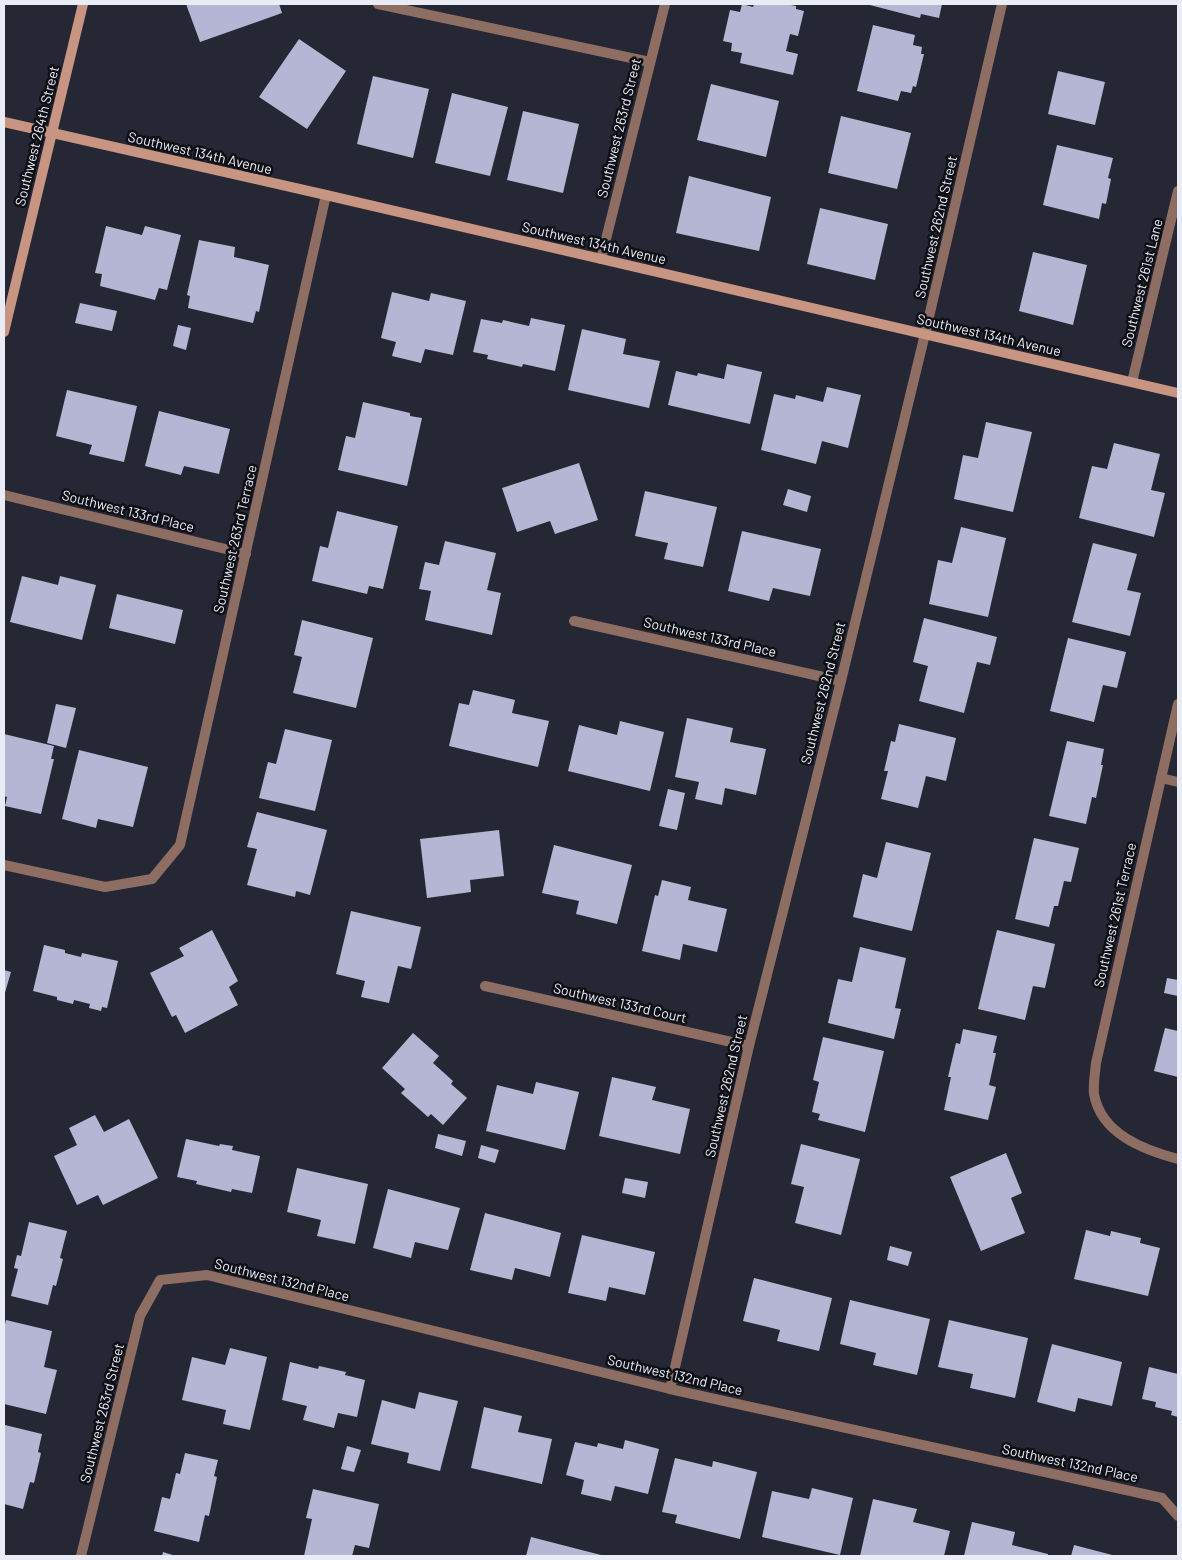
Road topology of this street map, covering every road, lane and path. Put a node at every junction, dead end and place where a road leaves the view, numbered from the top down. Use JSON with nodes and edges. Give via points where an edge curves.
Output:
{"nodes":[{"id":1,"x":83,"y":4,"type":"edge"},
{"id":2,"x":378,"y":4,"type":"edge"},
{"id":3,"x":665,"y":4,"type":"edge"},
{"id":4,"x":1002,"y":4,"type":"edge"},
{"id":5,"x":650,"y":62,"type":"junction"},
{"id":6,"x":4,"y":122,"type":"edge"},
{"id":7,"x":52,"y":134,"type":"junction"},
{"id":8,"x":1178,"y":191,"type":"edge"},
{"id":9,"x":326,"y":195,"type":"junction"},
{"id":10,"x":601,"y":259,"type":"junction"},
{"id":11,"x":4,"y":332,"type":"edge"},
{"id":12,"x":925,"y":334,"type":"junction"},
{"id":13,"x":1132,"y":382,"type":"junction"},
{"id":14,"x":1178,"y":393,"type":"edge"},
{"id":15,"x":4,"y":495,"type":"edge"},
{"id":16,"x":246,"y":554,"type":"junction"},
{"id":17,"x":574,"y":620,"type":"dead end"},
{"id":18,"x":841,"y":681,"type":"junction"},
{"id":19,"x":1178,"y":704,"type":"edge"},
{"id":20,"x":1161,"y":778,"type":"junction"},
{"id":21,"x":1178,"y":782,"type":"edge"},
{"id":22,"x":4,"y":865,"type":"edge"},
{"id":23,"x":485,"y":986,"type":"dead end"},
{"id":24,"x":749,"y":1046,"type":"junction"},
{"id":25,"x":1178,"y":1159,"type":"edge"},
{"id":26,"x":160,"y":1280,"type":"joint"},
{"id":27,"x":670,"y":1389,"type":"junction"},
{"id":28,"x":1178,"y":1516,"type":"edge"},
{"id":29,"x":81,"y":1556,"type":"edge"}],
"edges":[{"from":1,"to":7,"type":"street","name":"Southwest 264th Street"},
{"from":2,"to":5,"type":"street"},
{"from":3,"to":5,"type":"street","name":"Southwest 263rd Street"},
{"from":4,"to":12,"type":"street","name":"Southwest 262nd Street"},
{"from":5,"to":10,"type":"street","name":"Southwest 263rd Street"},
{"from":6,"to":7,"type":"street","name":"Southwest 134th Avenue"},
{"from":7,"to":9,"type":"street","name":"Southwest 134th Avenue"},
{"from":7,"to":11,"type":"street","name":"Southwest 264th Street"},
{"from":8,"to":13,"type":"street","name":"Southwest 261st Lane"},
{"from":9,"to":10,"type":"street","name":"Southwest 134th Avenue"},
{"from":9,"to":16,"type":"street","name":"Southwest 263rd Terrace"},
{"from":10,"to":12,"type":"street","name":"Southwest 134th Avenue"},
{"from":12,"to":13,"type":"street","name":"Southwest 134th Avenue"},
{"from":12,"to":18,"type":"street","name":"Southwest 262nd Street"},
{"from":13,"to":14,"type":"street","name":"Southwest 134th Avenue"},
{"from":15,"to":16,"type":"street","name":"Southwest 133rd Place"},
{"from":16,"to":22,"type":"street","name":"Southwest 263rd Terrace","via":[[180,845],[152,879],[105,887]]},
{"from":17,"to":18,"type":"street","name":"Southwest 133rd Place"},
{"from":18,"to":24,"type":"street","name":"Southwest 262nd Street"},
{"from":19,"to":20,"type":"street","name":"Southwest 261st Terrace"},
{"from":20,"to":21,"type":"street"},
{"from":20,"to":25,"type":"street","name":"Southwest 261st Terrace","via":[[1096,1063],[1094,1094],[1101,1114],[1130,1142]]},
{"from":23,"to":24,"type":"street","name":"Southwest 133rd Court"},
{"from":24,"to":27,"type":"street","name":"Southwest 262nd Street"},
{"from":26,"to":27,"type":"street","name":"Southwest 132nd Place","via":[[207,1275]]},
{"from":26,"to":29,"type":"street","name":"Southwest 263rd Street","via":[[140,1316]]},
{"from":27,"to":28,"type":"street","name":"Southwest 132nd Place","via":[[1162,1498]]}]}
